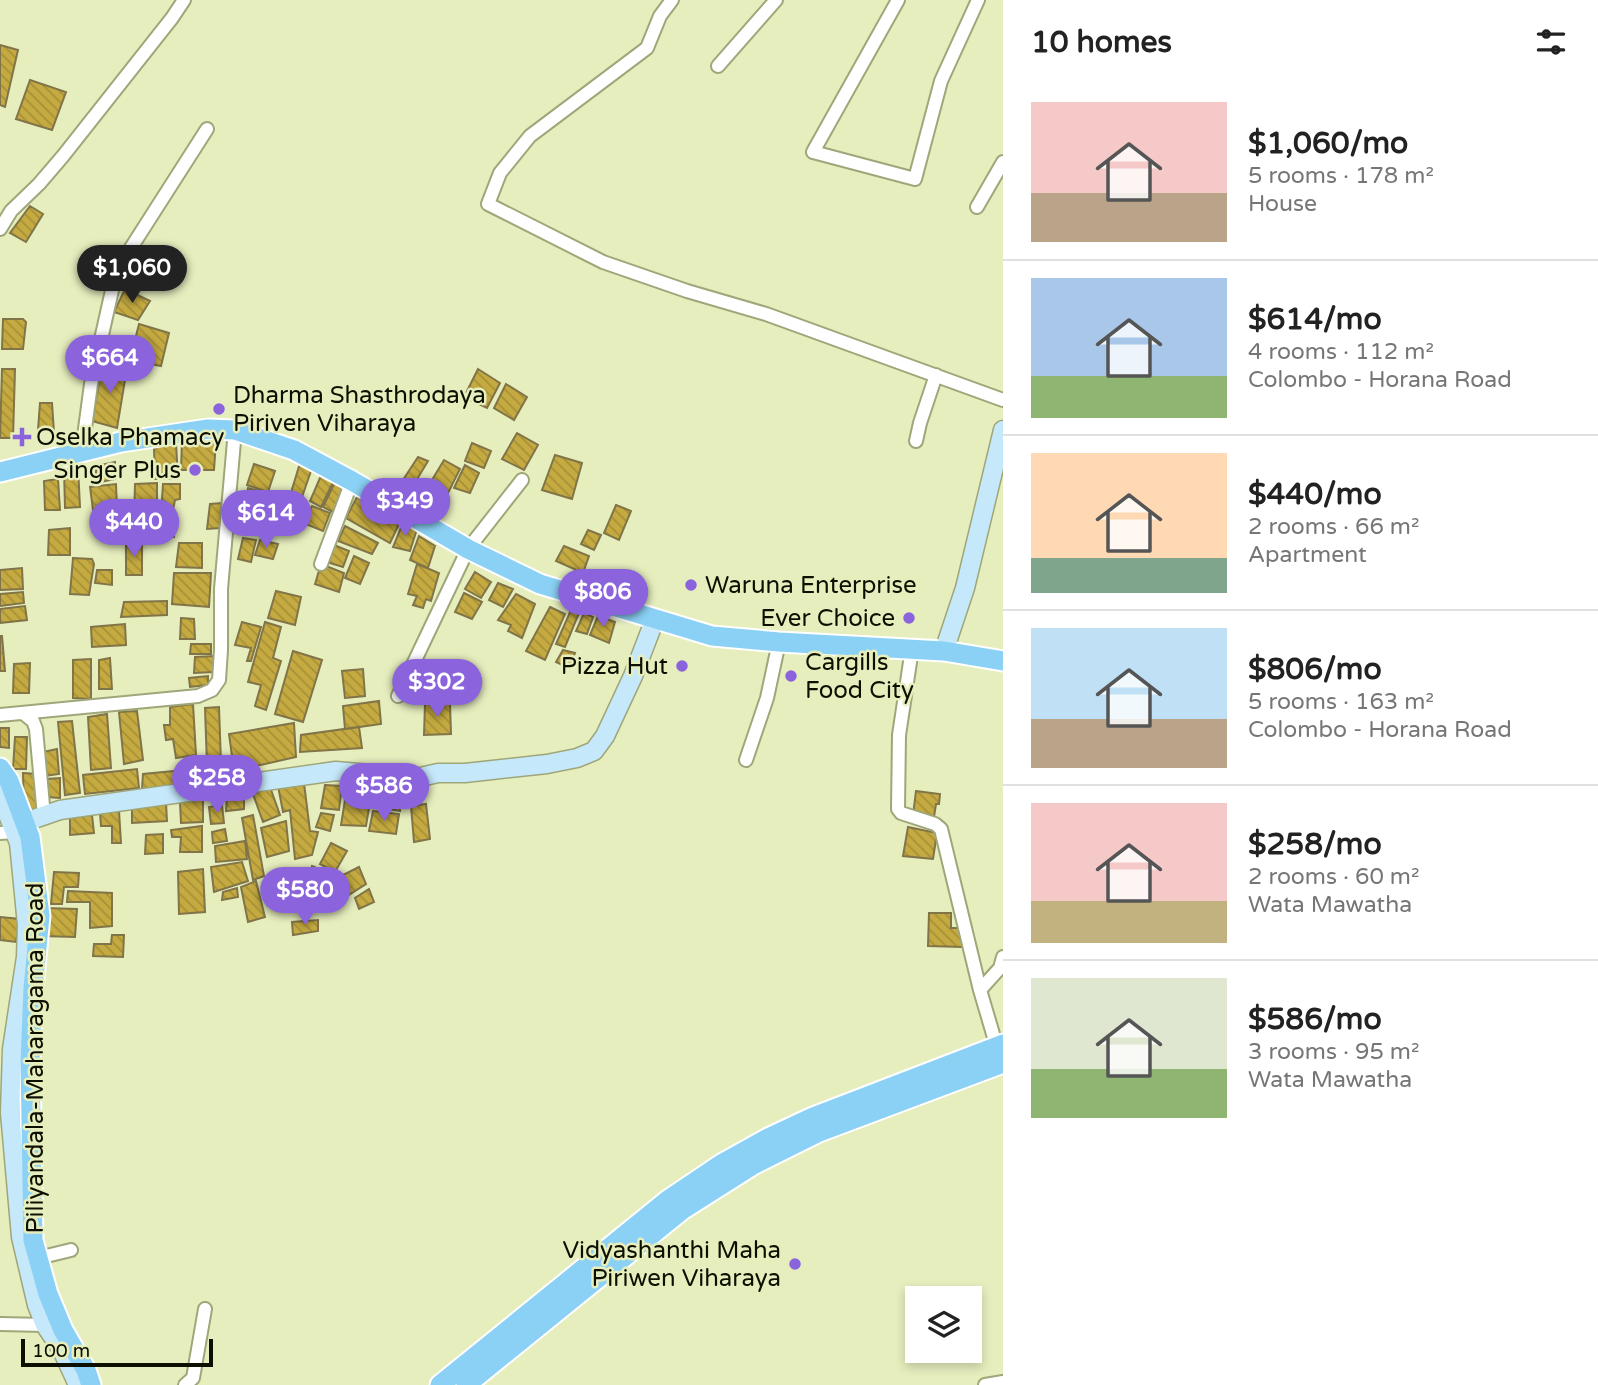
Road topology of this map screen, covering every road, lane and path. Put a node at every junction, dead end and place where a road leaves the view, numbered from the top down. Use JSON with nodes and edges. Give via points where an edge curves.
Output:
{"nodes":[{"id":1,"x":184,"y":0,"type":"edge"},
{"id":2,"x":672,"y":0,"type":"edge"},
{"id":3,"x":776,"y":0,"type":"edge"},
{"id":4,"x":898,"y":0,"type":"edge"},
{"id":5,"x":978,"y":0,"type":"edge"},
{"id":6,"x":719,"y":66,"type":"dead end"},
{"id":7,"x":207,"y":129,"type":"dead end"},
{"id":8,"x":1003,"y":162,"type":"edge"},
{"id":9,"x":977,"y":207,"type":"dead end"},
{"id":10,"x":0,"y":229,"type":"edge"},
{"id":11,"x":936,"y":376,"type":"junction"},
{"id":12,"x":1003,"y":400,"type":"edge"},
{"id":13,"x":234,"y":430,"type":"junction"},
{"id":14,"x":1003,"y":430,"type":"edge"},
{"id":15,"x":916,"y":441,"type":"dead end"},
{"id":16,"x":82,"y":452,"type":"junction"},
{"id":17,"x":0,"y":472,"type":"edge"},
{"id":18,"x":522,"y":480,"type":"dead end"},
{"id":19,"x":352,"y":481,"type":"junction"},
{"id":20,"x":468,"y":549,"type":"junction"},
{"id":21,"x":321,"y":564,"type":"dead end"},
{"id":22,"x":655,"y":619,"type":"junction"},
{"id":23,"x":779,"y":642,"type":"junction"},
{"id":24,"x":912,"y":649,"type":"junction"},
{"id":25,"x":944,"y":652,"type":"junction"},
{"id":26,"x":1003,"y":661,"type":"edge"},
{"id":27,"x":398,"y":696,"type":"dead end"},
{"id":28,"x":23,"y":713,"type":"junction"},
{"id":29,"x":0,"y":715,"type":"edge"},
{"id":30,"x":746,"y":760,"type":"dead end"},
{"id":31,"x":0,"y":768,"type":"edge"},
{"id":32,"x":0,"y":794,"type":"edge"},
{"id":33,"x":44,"y":816,"type":"junction"},
{"id":34,"x":13,"y":829,"type":"edge"},
{"id":35,"x":1003,"y":957,"type":"edge"},
{"id":36,"x":980,"y":990,"type":"junction"},
{"id":37,"x":1001,"y":1056,"type":"edge"},
{"id":38,"x":13,"y":1114,"type":"edge"},
{"id":39,"x":71,"y":1250,"type":"dead end"},
{"id":40,"x":38,"y":1258,"type":"junction"},
{"id":41,"x":205,"y":1309,"type":"dead end"},
{"id":42,"x":52,"y":1322,"type":"junction"},
{"id":43,"x":0,"y":1324,"type":"edge"},
{"id":44,"x":1003,"y":1381,"type":"edge"},
{"id":45,"x":78,"y":1385,"type":"edge"},
{"id":46,"x":91,"y":1385,"type":"edge"},
{"id":47,"x":185,"y":1385,"type":"edge"},
{"id":48,"x":440,"y":1385,"type":"edge"},
{"id":49,"x":466,"y":1385,"type":"edge"},
{"id":50,"x":985,"y":1385,"type":"edge"}],
"edges":[{"from":1,"to":10,"type":"street"},
{"from":2,"to":11,"type":"street","via":[[647,48],[530,136],[500,173],[488,204],[603,262],[766,314]]},
{"from":3,"to":6,"type":"street"},
{"from":4,"to":5,"type":"street","via":[[813,152],[915,180],[941,81]]},
{"from":7,"to":16,"type":"street","via":[[115,277],[91,384]]},
{"from":8,"to":9,"type":"street"},
{"from":11,"to":12,"type":"street"},
{"from":11,"to":15,"type":"street"},
{"from":13,"to":16,"type":"main road","via":[[208,429]]},
{"from":13,"to":19,"type":"main road","via":[[294,450]]},
{"from":13,"to":28,"type":"street","via":[[221,589],[220,670],[212,690],[198,696]]},
{"from":14,"to":25,"type":"street","via":[[965,588]]},
{"from":16,"to":17,"type":"main road"},
{"from":18,"to":20,"type":"street"},
{"from":19,"to":20,"type":"main road"},
{"from":19,"to":21,"type":"street"},
{"from":20,"to":22,"type":"main road","via":[[540,584]]},
{"from":20,"to":27,"type":"street"},
{"from":22,"to":23,"type":"main road","via":[[712,636]]},
{"from":22,"to":33,"type":"street","via":[[605,736],[594,751],[577,758],[416,778],[336,771]]},
{"from":23,"to":24,"type":"main road"},
{"from":23,"to":30,"type":"street","via":[[767,698]]},
{"from":24,"to":25,"type":"main road"},
{"from":24,"to":36,"type":"street","via":[[899,735],[898,809],[940,829]]},
{"from":25,"to":26,"type":"main road"},
{"from":28,"to":29,"type":"street"},
{"from":28,"to":33,"type":"street","via":[[36,729]]},
{"from":31,"to":34,"type":"main road","name":"Piliyandala-Maharagama Road","via":[[9,781]]},
{"from":32,"to":34,"type":"street","name":"Piliyandala-Maharagama Road"},
{"from":33,"to":34,"type":"street"},
{"from":34,"to":38,"type":"main road","name":"Piliyandala-Maharagama Road","via":[[30,836],[40,916]]},
{"from":35,"to":36,"type":"street","via":[[1000,968]]},
{"from":36,"to":37,"type":"street"},
{"from":37,"to":48,"type":"main road","via":[[813,1117],[723,1163],[668,1200]]},
{"from":37,"to":49,"type":"main road","via":[[819,1132],[753,1165],[682,1210]]},
{"from":38,"to":40,"type":"main road","name":"Piliyandala-Maharagama Road"},
{"from":38,"to":42,"type":"street","name":"Piliyandala-Maharagama Road","via":[[21,1237],[37,1305]]},
{"from":39,"to":40,"type":"street"},
{"from":40,"to":42,"type":"main road","name":"Piliyandala-Maharagama Road"},
{"from":41,"to":47,"type":"street","via":[[193,1378]]},
{"from":42,"to":43,"type":"street"},
{"from":42,"to":45,"type":"street","name":"Piliyandala-Maharagama Road"},
{"from":42,"to":46,"type":"main road","name":"Piliyandala-Maharagama Road","via":[[86,1370]]},
{"from":44,"to":50,"type":"street"}]}
